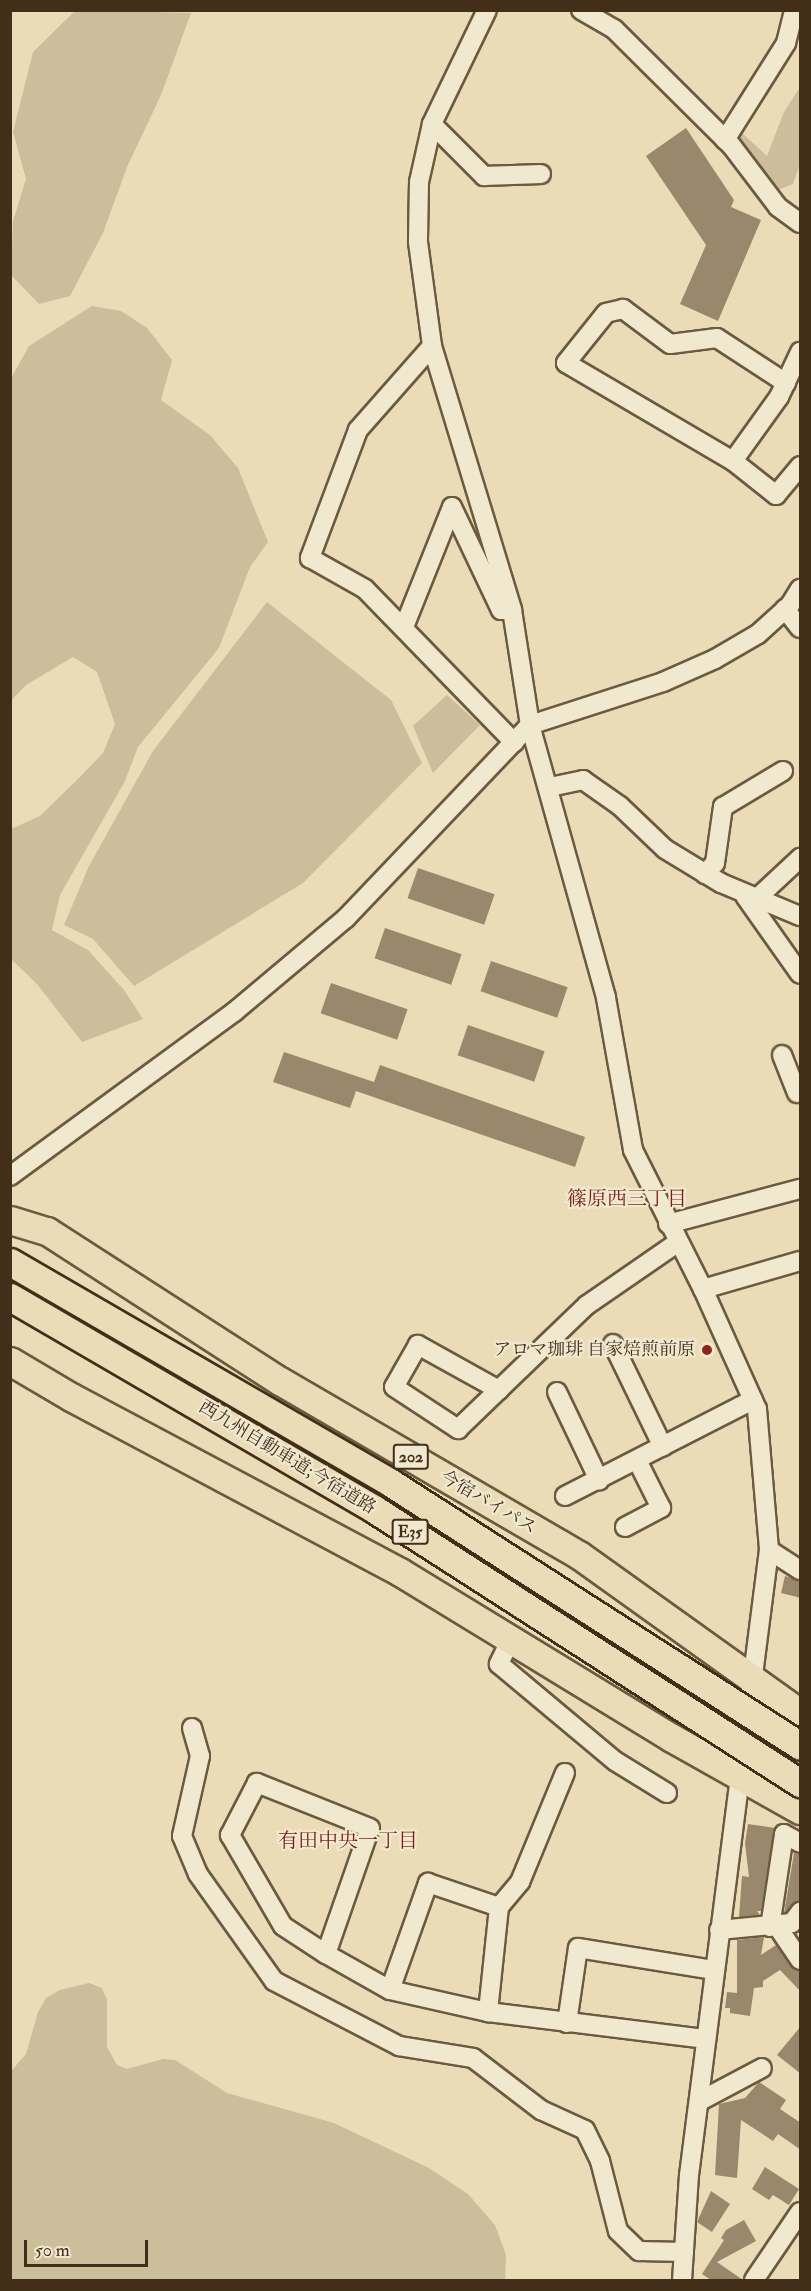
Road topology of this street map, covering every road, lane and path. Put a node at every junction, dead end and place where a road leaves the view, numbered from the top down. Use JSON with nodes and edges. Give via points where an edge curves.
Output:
{"nodes":[{"id":1,"x":487,"y":10,"type":"edge"},
{"id":2,"x":580,"y":10,"type":"edge"},
{"id":3,"x":794,"y":10,"type":"edge"},
{"id":4,"x":432,"y":124,"type":"junction"},
{"id":5,"x":725,"y":140,"type":"junction"},
{"id":6,"x":541,"y":174,"type":"dead end"},
{"id":7,"x":801,"y":223,"type":"edge"},
{"id":8,"x":432,"y":346,"type":"junction"},
{"id":9,"x":801,"y":352,"type":"edge"},
{"id":10,"x":786,"y":383,"type":"junction"},
{"id":11,"x":733,"y":461,"type":"junction"},
{"id":12,"x":801,"y":466,"type":"edge"},
{"id":13,"x":801,"y":589,"type":"edge"},
{"id":14,"x":784,"y":609,"type":"junction"},
{"id":15,"x":512,"y":610,"type":"junction"},
{"id":16,"x":404,"y":627,"type":"junction"},
{"id":17,"x":801,"y":628,"type":"edge"},
{"id":18,"x":530,"y":725,"type":"junction"},
{"id":19,"x":514,"y":742,"type":"junction"},
{"id":20,"x":783,"y":771,"type":"dead end"},
{"id":21,"x":550,"y":788,"type":"junction"},
{"id":22,"x":801,"y":858,"type":"edge"},
{"id":23,"x":705,"y":874,"type":"junction"},
{"id":24,"x":750,"y":897,"type":"junction"},
{"id":25,"x":801,"y":916,"type":"edge"},
{"id":26,"x":801,"y":974,"type":"edge"},
{"id":27,"x":782,"y":1055,"type":"dead end"},
{"id":28,"x":800,"y":1095,"type":"edge"},
{"id":29,"x":10,"y":1176,"type":"edge"},
{"id":30,"x":801,"y":1190,"type":"edge"},
{"id":31,"x":10,"y":1220,"type":"edge"},
{"id":32,"x":668,"y":1224,"type":"junction"},
{"id":33,"x":677,"y":1243,"type":"junction"},
{"id":34,"x":801,"y":1261,"type":"edge"},
{"id":35,"x":10,"y":1262,"type":"edge"},
{"id":36,"x":703,"y":1289,"type":"junction"},
{"id":37,"x":10,"y":1298,"type":"edge"},
{"id":38,"x":613,"y":1344,"type":"dead end"},
{"id":39,"x":10,"y":1361,"type":"edge"},
{"id":40,"x":499,"y":1390,"type":"junction"},
{"id":41,"x":557,"y":1392,"type":"dead end"},
{"id":42,"x":753,"y":1400,"type":"junction"},
{"id":43,"x":663,"y":1447,"type":"junction"},
{"id":44,"x":637,"y":1460,"type":"junction"},
{"id":45,"x":599,"y":1480,"type":"junction"},
{"id":46,"x":565,"y":1496,"type":"dead end"},
{"id":47,"x":625,"y":1527,"type":"dead end"},
{"id":48,"x":769,"y":1550,"type":"junction"},
{"id":49,"x":801,"y":1570,"type":"edge"},
{"id":50,"x":511,"y":1639,"type":"junction"},
{"id":51,"x":753,"y":1678,"type":"junction"},
{"id":52,"x":801,"y":1713,"type":"edge"},
{"id":53,"x":192,"y":1728,"type":"dead end"},
{"id":54,"x":801,"y":1746,"type":"edge"},
{"id":55,"x":565,"y":1773,"type":"dead end"},
{"id":56,"x":738,"y":1773,"type":"junction"},
{"id":57,"x":801,"y":1783,"type":"edge"},
{"id":58,"x":667,"y":1793,"type":"dead end"},
{"id":59,"x":801,"y":1810,"type":"edge"},
{"id":60,"x":801,"y":1843,"type":"edge"},
{"id":61,"x":499,"y":1907,"type":"junction"},
{"id":62,"x":801,"y":1912,"type":"edge"},
{"id":63,"x":774,"y":1927,"type":"junction"},
{"id":64,"x":719,"y":1930,"type":"junction"},
{"id":65,"x":326,"y":1954,"type":"junction"},
{"id":66,"x":800,"y":1960,"type":"edge"},
{"id":67,"x":714,"y":1970,"type":"junction"},
{"id":68,"x":390,"y":1990,"type":"junction"},
{"id":69,"x":488,"y":2012,"type":"junction"},
{"id":70,"x":567,"y":2023,"type":"junction"},
{"id":71,"x":706,"y":2039,"type":"junction"},
{"id":72,"x":762,"y":2068,"type":"dead end"},
{"id":73,"x":700,"y":2101,"type":"junction"},
{"id":74,"x":801,"y":2212,"type":"edge"},
{"id":75,"x":793,"y":2239,"type":"edge"},
{"id":76,"x":684,"y":2252,"type":"junction"},
{"id":77,"x":682,"y":2280,"type":"edge"},
{"id":78,"x":754,"y":2280,"type":"edge"}],
"edges":[{"from":1,"to":4,"type":"street"},
{"from":2,"to":5,"type":"street","via":[[614,29]]},
{"from":3,"to":5,"type":"street","via":[[786,43]]},
{"from":4,"to":6,"type":"street","via":[[484,176]]},
{"from":4,"to":8,"type":"street","via":[[419,182],[418,242]]},
{"from":5,"to":7,"type":"street","via":[[778,207]]},
{"from":8,"to":15,"type":"street"},
{"from":8,"to":16,"type":"street","via":[[358,430],[310,558],[365,589]]},
{"from":9,"to":10,"type":"street"},
{"from":10,"to":11,"type":"street"},
{"from":10,"to":11,"type":"street","via":[[717,338],[670,344],[624,309],[606,313],[566,363]]},
{"from":11,"to":12,"type":"street","via":[[776,495]]},
{"from":13,"to":14,"type":"street"},
{"from":14,"to":17,"type":"street"},
{"from":14,"to":18,"type":"street","via":[[758,634],[716,659],[663,682]]},
{"from":15,"to":16,"type":"street","via":[[501,610],[452,507]]},
{"from":15,"to":18,"type":"street"},
{"from":16,"to":19,"type":"street"},
{"from":18,"to":19,"type":"street"},
{"from":18,"to":21,"type":"street"},
{"from":19,"to":29,"type":"street","via":[[346,918],[234,1011]]},
{"from":20,"to":23,"type":"street","via":[[723,807],[715,863]]},
{"from":21,"to":23,"type":"street","via":[[583,780],[620,806],[665,849]]},
{"from":21,"to":32,"type":"street","via":[[606,998],[633,1150]]},
{"from":22,"to":24,"type":"street"},
{"from":23,"to":24,"type":"street"},
{"from":24,"to":25,"type":"street"},
{"from":24,"to":26,"type":"street"},
{"from":27,"to":28,"type":"street"},
{"from":30,"to":32,"type":"street"},
{"from":31,"to":51,"type":"highway","name":"今宿バイパス","number":"202","via":[[47,1231],[280,1381],[579,1555]]},
{"from":32,"to":33,"type":"street"},
{"from":33,"to":36,"type":"street"},
{"from":33,"to":40,"type":"street","via":[[587,1305]]},
{"from":34,"to":36,"type":"street"},
{"from":35,"to":54,"type":"highway","name":"西九州自動車道;今宿道路","number":"E35","bridge":true,"via":[[391,1483]]},
{"from":36,"to":42,"type":"street"},
{"from":37,"to":57,"type":"highway","name":"西九州自動車道;今宿道路","number":"E35","bridge":true,"via":[[374,1509]]},
{"from":38,"to":43,"type":"street"},
{"from":39,"to":50,"type":"highway","via":[[400,1572]]},
{"from":40,"to":40,"type":"street","via":[[458,1429],[394,1387],[418,1345]]},
{"from":41,"to":45,"type":"street"},
{"from":42,"to":43,"type":"street"},
{"from":42,"to":48,"type":"street","via":[[757,1409]]},
{"from":43,"to":44,"type":"street"},
{"from":44,"to":45,"type":"street"},
{"from":44,"to":47,"type":"street","via":[[661,1508]]},
{"from":45,"to":46,"type":"street"},
{"from":48,"to":49,"type":"street"},
{"from":48,"to":51,"type":"street"},
{"from":50,"to":56,"type":"highway","via":[[672,1738]]},
{"from":50,"to":58,"type":"street","via":[[500,1664],[615,1761]]},
{"from":51,"to":52,"type":"highway","name":"今宿バイパス","number":"202"},
{"from":51,"to":56,"type":"street"},
{"from":53,"to":76,"type":"street","via":[[201,1756],[182,1836],[198,1874],[274,1981],[399,2046],[473,2058],[541,2110],[585,2130],[600,2161],[618,2230],[639,2251]]},
{"from":55,"to":61,"type":"street","via":[[520,1882]]},
{"from":56,"to":59,"type":"highway"},
{"from":56,"to":64,"type":"street"},
{"from":60,"to":63,"type":"street","via":[[784,1834]]},
{"from":61,"to":68,"type":"street","via":[[428,1883]]},
{"from":61,"to":69,"type":"street"},
{"from":62,"to":63,"type":"street","via":[[792,1923]]},
{"from":63,"to":64,"type":"street"},
{"from":63,"to":66,"type":"street"},
{"from":64,"to":67,"type":"street"},
{"from":65,"to":65,"type":"street","via":[[282,1926],[230,1835],[257,1783],[370,1828]]},
{"from":65,"to":68,"type":"street"},
{"from":67,"to":70,"type":"street","via":[[578,1948]]},
{"from":67,"to":71,"type":"street"},
{"from":68,"to":69,"type":"street"},
{"from":69,"to":70,"type":"street"},
{"from":70,"to":71,"type":"street"},
{"from":71,"to":73,"type":"street"},
{"from":72,"to":73,"type":"street"},
{"from":73,"to":76,"type":"street","via":[[689,2175]]},
{"from":74,"to":75,"type":"street"},
{"from":75,"to":78,"type":"street"},
{"from":76,"to":77,"type":"street"}]}
